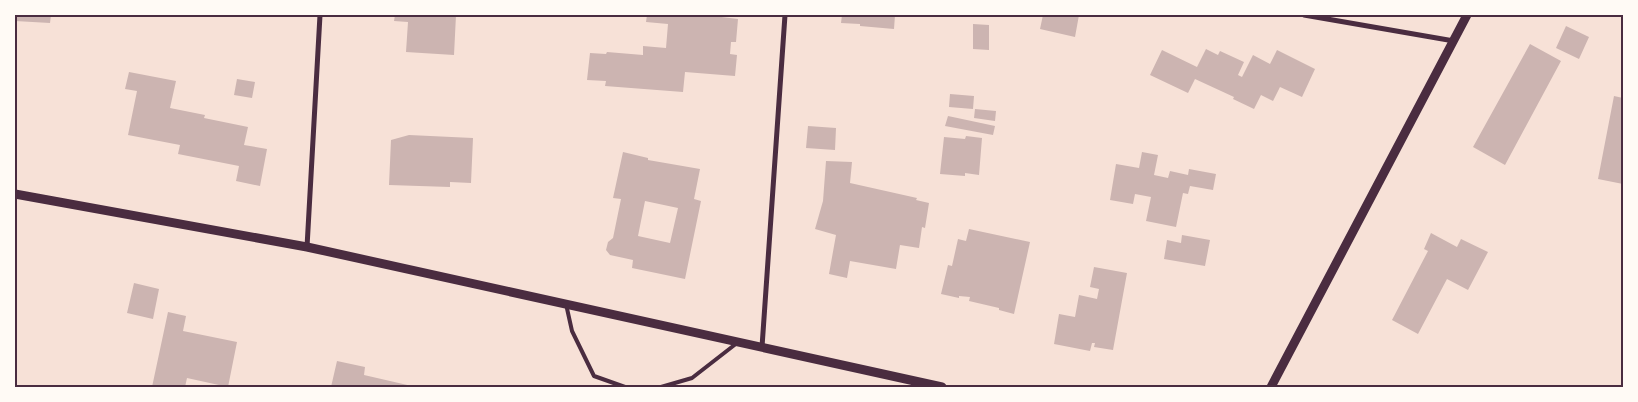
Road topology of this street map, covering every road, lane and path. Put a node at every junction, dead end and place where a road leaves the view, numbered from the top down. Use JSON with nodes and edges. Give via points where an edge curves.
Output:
{"nodes":[{"id":1,"x":320,"y":15,"type":"edge"},
{"id":2,"x":785,"y":15,"type":"edge"},
{"id":3,"x":1304,"y":15,"type":"edge"},
{"id":4,"x":1467,"y":15,"type":"edge"},
{"id":5,"x":1454,"y":41,"type":"junction"},
{"id":6,"x":15,"y":194,"type":"edge"},
{"id":7,"x":307,"y":247,"type":"junction"},
{"id":8,"x":566,"y":304,"type":"junction"},
{"id":9,"x":739,"y":342,"type":"junction"},
{"id":10,"x":762,"y":347,"type":"junction"},
{"id":11,"x":625,"y":387,"type":"edge"},
{"id":12,"x":661,"y":387,"type":"edge"},
{"id":13,"x":942,"y":387,"type":"edge"},
{"id":14,"x":1271,"y":387,"type":"edge"}],
"edges":[{"from":1,"to":7,"type":"street"},
{"from":2,"to":10,"type":"street"},
{"from":3,"to":5,"type":"street"},
{"from":4,"to":5,"type":"street"},
{"from":5,"to":14,"type":"street"},
{"from":6,"to":7,"type":"street"},
{"from":7,"to":8,"type":"street"},
{"from":8,"to":9,"type":"street"},
{"from":8,"to":11,"type":"lane","via":[[572,332],[594,376]]},
{"from":9,"to":10,"type":"street"},
{"from":9,"to":12,"type":"lane","via":[[692,378]]},
{"from":10,"to":13,"type":"street"}]}
